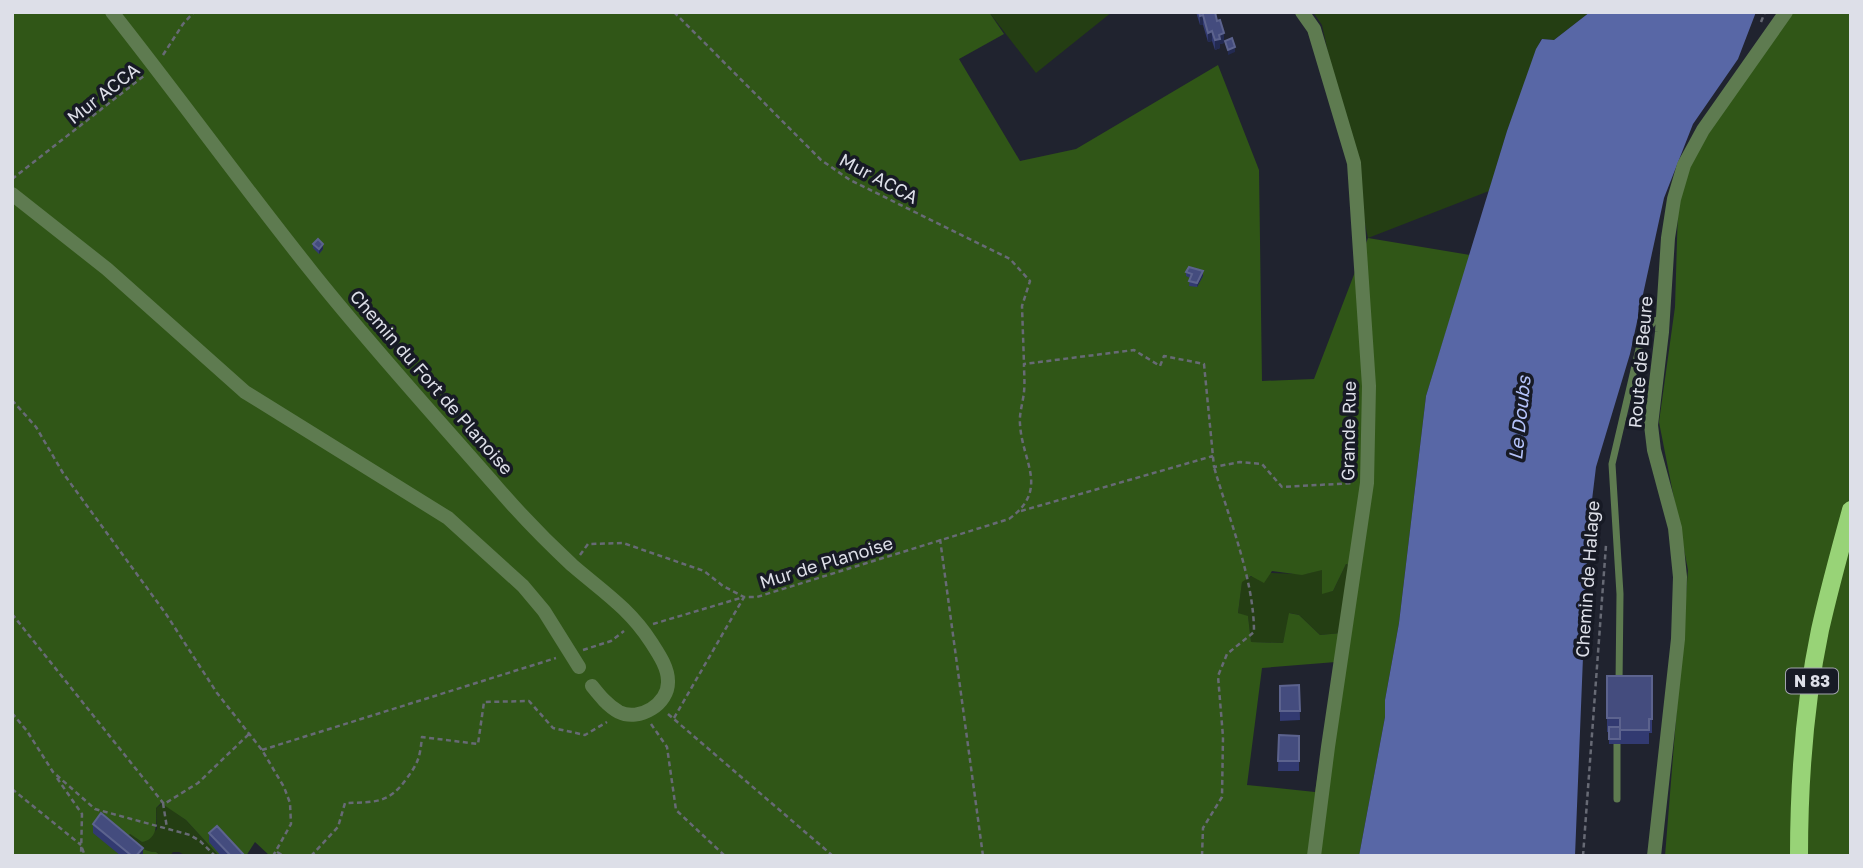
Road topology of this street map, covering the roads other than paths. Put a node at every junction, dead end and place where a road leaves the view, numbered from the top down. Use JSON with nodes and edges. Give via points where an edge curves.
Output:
{"nodes":[{"id":1,"x":112,"y":12,"type":"edge"},
{"id":2,"x":1302,"y":12,"type":"edge"},
{"id":3,"x":1786,"y":12,"type":"edge"},
{"id":4,"x":12,"y":194,"type":"edge"},
{"id":5,"x":1663,"y":318,"type":"junction"},
{"id":6,"x":1851,"y":510,"type":"edge"},
{"id":7,"x":575,"y":660,"type":"road end"},
{"id":8,"x":592,"y":686,"type":"dead end"},
{"id":9,"x":1619,"y":690,"type":"edge"},
{"id":10,"x":1617,"y":744,"type":"edge"},
{"id":11,"x":1617,"y":799,"type":"dead end"},
{"id":12,"x":1314,"y":856,"type":"edge"},
{"id":13,"x":1654,"y":856,"type":"edge"},
{"id":14,"x":1799,"y":856,"type":"edge"}],
"edges":[{"from":1,"to":8,"type":"street","name":"Chemin du Fort de Planoise","via":[[313,274],[513,506],[640,626],[661,657],[668,681],[658,705],[643,713],[621,713]]},
{"from":2,"to":12,"type":"street","name":"Grande Rue","via":[[1314,29],[1354,163],[1369,386],[1367,483]]},
{"from":3,"to":5,"type":"street","name":"Route de Beure","via":[[1684,164],[1668,238]]},
{"from":4,"to":7,"type":"street","via":[[107,269],[245,392],[448,518],[523,586]]},
{"from":5,"to":9,"type":"lane","via":[[1654,321],[1642,336],[1612,464],[1620,594]]},
{"from":5,"to":13,"type":"street","name":"Route de Beure","via":[[1651,425],[1675,528],[1680,577],[1678,639]]},
{"from":6,"to":14,"type":"main road","number":"N 83","via":[[1814,663],[1799,791]]},
{"from":10,"to":11,"type":"lane"}]}
